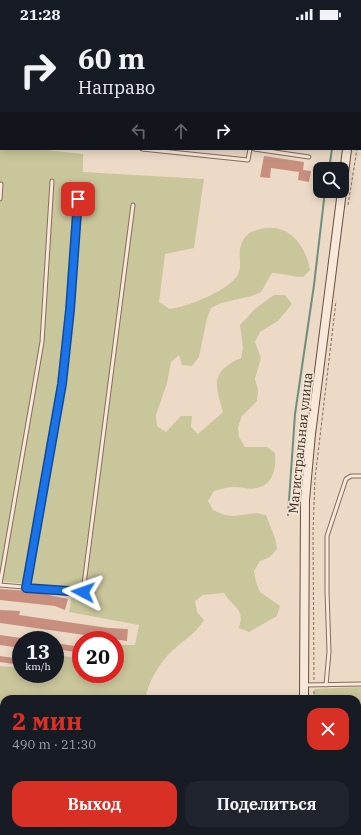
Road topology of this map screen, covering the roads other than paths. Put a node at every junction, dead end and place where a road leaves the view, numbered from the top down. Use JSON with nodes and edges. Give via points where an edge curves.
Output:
{"nodes":[{"id":1,"x":152,"y":150,"type":"edge"},
{"id":2,"x":250,"y":150,"type":"edge"},
{"id":3,"x":261,"y":150,"type":"edge"},
{"id":4,"x":347,"y":150,"type":"edge"},
{"id":5,"x":309,"y":157,"type":"dead end"},
{"id":6,"x":345,"y":162,"type":"edge"},
{"id":7,"x":52,"y":181,"type":"dead end"},
{"id":8,"x":1,"y":184,"type":"dead end"},
{"id":9,"x":341,"y":198,"type":"edge"},
{"id":10,"x":0,"y":199,"type":"edge"},
{"id":11,"x":78,"y":199,"type":"dead end"},
{"id":12,"x":133,"y":206,"type":"dead end"},
{"id":13,"x":361,"y":476,"type":"edge"},
{"id":14,"x":0,"y":585,"type":"edge"},
{"id":15,"x":26,"y":588,"type":"junction"},
{"id":16,"x":361,"y":684,"type":"edge"},
{"id":17,"x":304,"y":685,"type":"junction"},
{"id":18,"x":326,"y":685,"type":"junction"},
{"id":19,"x":304,"y":695,"type":"edge"}],
"edges":[{"from":1,"to":2,"type":"lane","via":[[248,160]]},
{"from":3,"to":5,"type":"lane"},
{"from":4,"to":6,"type":"main road","name":"Магистральная улица"},
{"from":7,"to":14,"type":"lane","via":[[42,342]]},
{"from":8,"to":10,"type":"lane"},
{"from":9,"to":17,"type":"main road","name":"Магистральная улица","via":[[311,434],[304,511]]},
{"from":11,"to":15,"type":"lane","via":[[62,384]]},
{"from":12,"to":15,"type":"lane","via":[[83,592]]},
{"from":13,"to":18,"type":"lane","via":[[346,479],[327,536],[329,652]]},
{"from":14,"to":15,"type":"lane"},
{"from":16,"to":18,"type":"lane"},
{"from":17,"to":18,"type":"lane"},
{"from":17,"to":19,"type":"main road","name":"Магистральная улица"}]}
